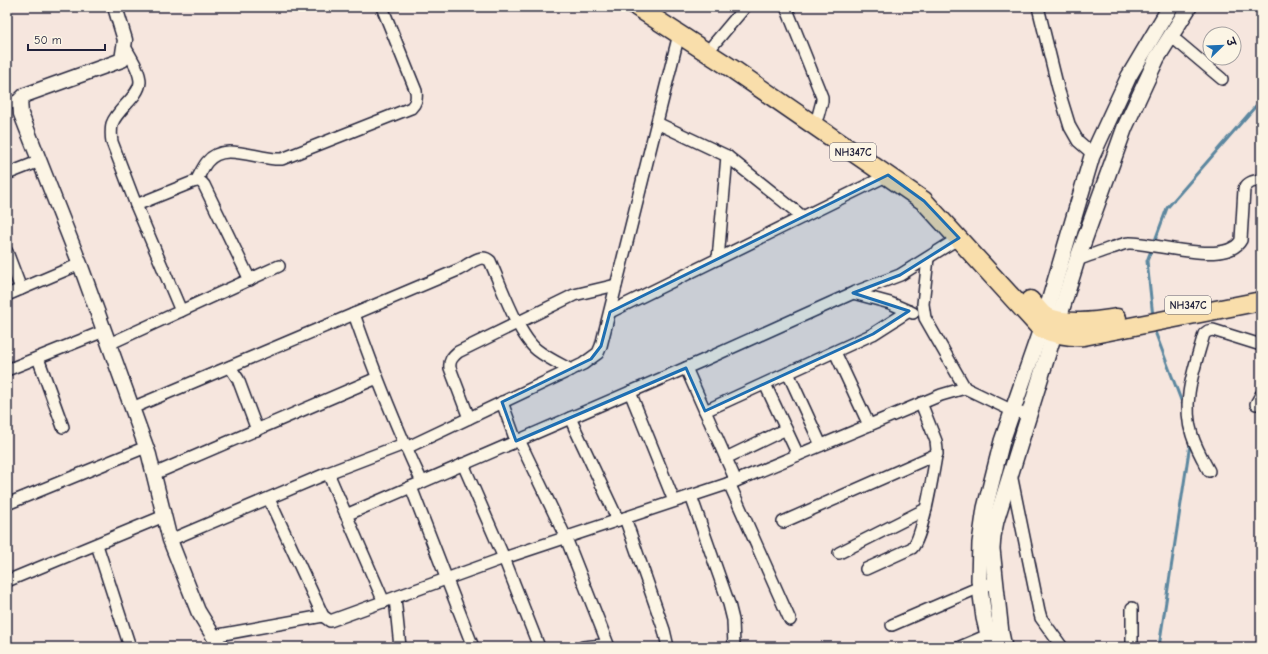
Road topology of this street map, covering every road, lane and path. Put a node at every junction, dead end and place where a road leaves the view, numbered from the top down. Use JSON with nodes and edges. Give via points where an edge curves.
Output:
{"nodes":[{"id":1,"x":115,"y":7,"type":"edge"},
{"id":2,"x":382,"y":7,"type":"edge"},
{"id":3,"x":637,"y":7,"type":"edge"},
{"id":4,"x":658,"y":7,"type":"edge"},
{"id":5,"x":745,"y":7,"type":"edge"},
{"id":6,"x":786,"y":7,"type":"edge"},
{"id":7,"x":1038,"y":7,"type":"edge"},
{"id":8,"x":1170,"y":7,"type":"edge"},
{"id":9,"x":1189,"y":7,"type":"edge"},
{"id":10,"x":679,"y":34,"type":"junction"},
{"id":11,"x":1171,"y":36,"type":"junction"},
{"id":12,"x":124,"y":45,"type":"junction"},
{"id":13,"x":713,"y":45,"type":"junction"},
{"id":14,"x":1222,"y":79,"type":"dead end"},
{"id":15,"x":14,"y":102,"type":"edge"},
{"id":16,"x":818,"y":116,"type":"junction"},
{"id":17,"x":657,"y":123,"type":"junction"},
{"id":18,"x":1093,"y":154,"type":"junction"},
{"id":19,"x":727,"y":156,"type":"junction"},
{"id":20,"x":40,"y":161,"type":"junction"},
{"id":21,"x":7,"y":174,"type":"edge"},
{"id":22,"x":888,"y":175,"type":"junction"},
{"id":23,"x":1261,"y":180,"type":"edge"},
{"id":24,"x":196,"y":181,"type":"junction"},
{"id":25,"x":136,"y":206,"type":"junction"},
{"id":26,"x":803,"y":217,"type":"junction"},
{"id":27,"x":959,"y":238,"type":"junction"},
{"id":28,"x":7,"y":252,"type":"edge"},
{"id":29,"x":718,"y":258,"type":"junction"},
{"id":30,"x":928,"y":258,"type":"junction"},
{"id":31,"x":1076,"y":260,"type":"junction"},
{"id":32,"x":80,"y":264,"type":"junction"},
{"id":33,"x":279,"y":266,"type":"dead end"},
{"id":34,"x":995,"y":270,"type":"junction"},
{"id":35,"x":250,"y":280,"type":"junction"},
{"id":36,"x":616,"y":285,"type":"junction"},
{"id":37,"x":21,"y":289,"type":"junction"},
{"id":38,"x":1261,"y":292,"type":"edge"},
{"id":39,"x":853,"y":293,"type":"junction"},
{"id":40,"x":7,"y":295,"type":"edge"},
{"id":41,"x":1261,"y":301,"type":"edge"},
{"id":42,"x":181,"y":311,"type":"junction"},
{"id":43,"x":909,"y":311,"type":"junction"},
{"id":44,"x":610,"y":312,"type":"junction"},
{"id":45,"x":354,"y":314,"type":"junction"},
{"id":46,"x":925,"y":318,"type":"junction"},
{"id":47,"x":518,"y":322,"type":"junction"},
{"id":48,"x":1115,"y":324,"type":"junction"},
{"id":49,"x":1050,"y":325,"type":"junction"},
{"id":50,"x":107,"y":338,"type":"junction"},
{"id":51,"x":1261,"y":345,"type":"edge"},
{"id":52,"x":835,"y":352,"type":"junction"},
{"id":53,"x":38,"y":358,"type":"junction"},
{"id":54,"x":230,"y":367,"type":"junction"},
{"id":55,"x":686,"y":368,"type":"junction"},
{"id":56,"x":7,"y":370,"type":"edge"},
{"id":57,"x":571,"y":370,"type":"junction"},
{"id":58,"x":788,"y":373,"type":"junction"},
{"id":59,"x":377,"y":378,"type":"junction"},
{"id":60,"x":765,"y":384,"type":"junction"},
{"id":61,"x":965,"y":388,"type":"junction"},
{"id":62,"x":630,"y":392,"type":"junction"},
{"id":63,"x":502,"y":402,"type":"junction"},
{"id":64,"x":921,"y":403,"type":"junction"},
{"id":65,"x":132,"y":408,"type":"junction"},
{"id":66,"x":705,"y":411,"type":"junction"},
{"id":67,"x":1013,"y":411,"type":"junction"},
{"id":68,"x":1029,"y":416,"type":"junction"},
{"id":69,"x":469,"y":418,"type":"junction"},
{"id":70,"x":570,"y":418,"type":"junction"},
{"id":71,"x":869,"y":425,"type":"junction"},
{"id":72,"x":64,"y":427,"type":"dead end"},
{"id":73,"x":786,"y":429,"type":"junction"},
{"id":74,"x":257,"y":430,"type":"junction"},
{"id":75,"x":518,"y":441,"type":"junction"},
{"id":76,"x":820,"y":445,"type":"junction"},
{"id":77,"x":405,"y":446,"type":"junction"},
{"id":78,"x":146,"y":447,"type":"junction"},
{"id":79,"x":937,"y":454,"type":"junction"},
{"id":80,"x":798,"y":455,"type":"junction"},
{"id":81,"x":726,"y":458,"type":"junction"},
{"id":82,"x":464,"y":464,"type":"junction"},
{"id":83,"x":1209,"y":471,"type":"dead end"},
{"id":84,"x":328,"y":473,"type":"junction"},
{"id":85,"x":154,"y":474,"type":"junction"},
{"id":86,"x":1011,"y":474,"type":"junction"},
{"id":87,"x":732,"y":482,"type":"junction"},
{"id":88,"x":416,"y":484,"type":"junction"},
{"id":89,"x":691,"y":496,"type":"junction"},
{"id":90,"x":269,"y":499,"type":"junction"},
{"id":91,"x":674,"y":501,"type":"junction"},
{"id":92,"x":7,"y":504,"type":"edge"},
{"id":93,"x":926,"y":510,"type":"junction"},
{"id":94,"x":346,"y":515,"type":"junction"},
{"id":95,"x":164,"y":516,"type":"junction"},
{"id":96,"x":622,"y":519,"type":"junction"},
{"id":97,"x":783,"y":522,"type":"dead end"},
{"id":98,"x":566,"y":538,"type":"junction"},
{"id":99,"x":170,"y":540,"type":"junction"},
{"id":100,"x":97,"y":545,"type":"junction"},
{"id":101,"x":840,"y":553,"type":"dead end"},
{"id":102,"x":504,"y":558,"type":"junction"},
{"id":103,"x":866,"y":569,"type":"dead end"},
{"id":104,"x":446,"y":579,"type":"junction"},
{"id":105,"x":7,"y":581,"type":"edge"},
{"id":106,"x":995,"y":582,"type":"junction"},
{"id":107,"x":980,"y":587,"type":"junction"},
{"id":108,"x":395,"y":598,"type":"junction"},
{"id":109,"x":384,"y":602,"type":"junction"},
{"id":110,"x":1132,"y":608,"type":"dead end"},
{"id":111,"x":323,"y":616,"type":"junction"},
{"id":112,"x":790,"y":620,"type":"dead end"},
{"id":113,"x":892,"y":625,"type":"dead end"},
{"id":114,"x":990,"y":641,"type":"edge"},
{"id":115,"x":216,"y":642,"type":"edge"},
{"id":116,"x":606,"y":646,"type":"edge"},
{"id":117,"x":130,"y":647,"type":"edge"},
{"id":118,"x":400,"y":647,"type":"edge"},
{"id":119,"x":473,"y":647,"type":"edge"},
{"id":120,"x":539,"y":647,"type":"edge"},
{"id":121,"x":583,"y":647,"type":"edge"},
{"id":122,"x":668,"y":647,"type":"edge"},
{"id":123,"x":734,"y":647,"type":"edge"},
{"id":124,"x":960,"y":647,"type":"edge"},
{"id":125,"x":1004,"y":647,"type":"edge"},
{"id":126,"x":1062,"y":647,"type":"edge"},
{"id":127,"x":1132,"y":647,"type":"edge"}],
"edges":[{"from":1,"to":12,"type":"street","via":[[125,40]]},
{"from":2,"to":24,"type":"street","via":[[416,91],[417,99],[411,108],[282,159],[222,152],[208,161]]},
{"from":3,"to":10,"type":"highway","number":"NH347C"},
{"from":4,"to":13,"type":"highway","number":"NH347C"},
{"from":5,"to":13,"type":"street"},
{"from":6,"to":16,"type":"street","via":[[822,97]]},
{"from":7,"to":18,"type":"street","via":[[1070,127],[1078,140]]},
{"from":8,"to":18,"type":"main road","via":[[1129,76]]},
{"from":9,"to":11,"type":"main road"},
{"from":10,"to":17,"type":"street"},
{"from":10,"to":22,"type":"highway","number":"NH347C"},
{"from":11,"to":14,"type":"street"},
{"from":11,"to":31,"type":"main road","via":[[1157,58],[1125,127]]},
{"from":12,"to":15,"type":"street","via":[[122,60],[25,94]]},
{"from":12,"to":25,"type":"street","via":[[140,82],[137,90],[117,115],[111,132],[112,142]]},
{"from":13,"to":16,"type":"highway","number":"NH347C"},
{"from":15,"to":20,"type":"street"},
{"from":16,"to":34,"type":"highway","number":"NH347C","via":[[933,196],[951,213]]},
{"from":17,"to":19,"type":"street"},
{"from":17,"to":36,"type":"street"},
{"from":18,"to":49,"type":"main road"},
{"from":19,"to":26,"type":"street"},
{"from":19,"to":29,"type":"street"},
{"from":20,"to":21,"type":"street"},
{"from":20,"to":32,"type":"street"},
{"from":22,"to":26,"type":"street"},
{"from":22,"to":27,"type":"highway","number":"NH347C","via":[[924,201]]},
{"from":23,"to":31,"type":"street","via":[[1250,182],[1244,189],[1240,240],[1233,249],[1206,253],[1126,243]]},
{"from":24,"to":25,"type":"street"},
{"from":24,"to":35,"type":"street","via":[[204,185]]},
{"from":25,"to":42,"type":"street"},
{"from":26,"to":29,"type":"street"},
{"from":27,"to":30,"type":"street"},
{"from":27,"to":34,"type":"highway","number":"NH347C"},
{"from":28,"to":37,"type":"street"},
{"from":29,"to":44,"type":"street"},
{"from":30,"to":39,"type":"street","via":[[900,275]]},
{"from":30,"to":46,"type":"street","via":[[923,304]]},
{"from":31,"to":49,"type":"main road"},
{"from":32,"to":37,"type":"street"},
{"from":32,"to":50,"type":"street"},
{"from":33,"to":35,"type":"street"},
{"from":34,"to":49,"type":"highway","number":"NH347C"},
{"from":35,"to":42,"type":"street"},
{"from":36,"to":44,"type":"street"},
{"from":36,"to":47,"type":"street","via":[[574,295]]},
{"from":37,"to":40,"type":"street"},
{"from":38,"to":48,"type":"highway","number":"NH347C"},
{"from":39,"to":43,"type":"street"},
{"from":39,"to":55,"type":"street"},
{"from":41,"to":48,"type":"highway","number":"NH347C"},
{"from":42,"to":50,"type":"street"},
{"from":43,"to":46,"type":"street"},
{"from":43,"to":52,"type":"street","via":[[873,334]]},
{"from":44,"to":57,"type":"street","via":[[598,353]]},
{"from":45,"to":47,"type":"street","via":[[458,270],[482,257],[490,260]]},
{"from":45,"to":54,"type":"street"},
{"from":45,"to":59,"type":"street"},
{"from":46,"to":61,"type":"street"},
{"from":47,"to":57,"type":"street","via":[[528,341],[536,349]]},
{"from":47,"to":69,"type":"street","via":[[458,352],[449,362]]},
{"from":48,"to":49,"type":"highway","number":"NH347C","via":[[1081,322]]},
{"from":49,"to":67,"type":"main road"},
{"from":49,"to":68,"type":"main road"},
{"from":50,"to":53,"type":"street"},
{"from":50,"to":65,"type":"street"},
{"from":51,"to":83,"type":"street","via":[[1213,330],[1204,334],[1189,388],[1189,423],[1192,437]]},
{"from":52,"to":58,"type":"street"},
{"from":52,"to":71,"type":"street"},
{"from":53,"to":56,"type":"street"},
{"from":53,"to":72,"type":"street"},
{"from":54,"to":65,"type":"street"},
{"from":54,"to":74,"type":"street","via":[[238,379]]},
{"from":55,"to":62,"type":"street"},
{"from":55,"to":66,"type":"street"},
{"from":57,"to":63,"type":"street"},
{"from":58,"to":60,"type":"street"},
{"from":58,"to":76,"type":"street"},
{"from":59,"to":74,"type":"street"},
{"from":59,"to":77,"type":"street"},
{"from":60,"to":66,"type":"street"},
{"from":60,"to":73,"type":"street"},
{"from":61,"to":64,"type":"street"},
{"from":61,"to":67,"type":"street"},
{"from":62,"to":70,"type":"street"},
{"from":62,"to":91,"type":"street"},
{"from":63,"to":69,"type":"street"},
{"from":63,"to":75,"type":"street"},
{"from":64,"to":71,"type":"street"},
{"from":64,"to":79,"type":"street","via":[[936,441]]},
{"from":65,"to":78,"type":"street"},
{"from":66,"to":81,"type":"street"},
{"from":67,"to":68,"type":"street"},
{"from":67,"to":107,"type":"main road","via":[[1002,441],[985,508],[980,543]]},
{"from":68,"to":86,"type":"main road"},
{"from":69,"to":77,"type":"street"},
{"from":70,"to":75,"type":"street"},
{"from":70,"to":96,"type":"street"},
{"from":71,"to":76,"type":"street"},
{"from":73,"to":80,"type":"street"},
{"from":73,"to":81,"type":"street"},
{"from":74,"to":85,"type":"street"},
{"from":75,"to":82,"type":"street"},
{"from":75,"to":98,"type":"street"},
{"from":76,"to":80,"type":"street"},
{"from":77,"to":84,"type":"street"},
{"from":77,"to":88,"type":"street"},
{"from":78,"to":85,"type":"street"},
{"from":78,"to":92,"type":"street"},
{"from":79,"to":93,"type":"street"},
{"from":79,"to":97,"type":"street"},
{"from":80,"to":87,"type":"street"},
{"from":81,"to":87,"type":"street"},
{"from":82,"to":88,"type":"street"},
{"from":82,"to":102,"type":"street"},
{"from":84,"to":90,"type":"street"},
{"from":84,"to":94,"type":"street"},
{"from":85,"to":95,"type":"street"},
{"from":86,"to":106,"type":"main road","via":[[993,536]]},
{"from":86,"to":126,"type":"street","via":[[1041,618]]},
{"from":87,"to":89,"type":"street"},
{"from":87,"to":112,"type":"street"},
{"from":88,"to":94,"type":"street"},
{"from":88,"to":104,"type":"street"},
{"from":89,"to":91,"type":"street"},
{"from":89,"to":123,"type":"street","via":[[734,620]]},
{"from":90,"to":99,"type":"street"},
{"from":90,"to":111,"type":"street"},
{"from":91,"to":96,"type":"street"},
{"from":93,"to":101,"type":"street"},
{"from":93,"to":103,"type":"street","via":[[915,546]]},
{"from":94,"to":109,"type":"street"},
{"from":95,"to":99,"type":"street"},
{"from":95,"to":100,"type":"street"},
{"from":96,"to":98,"type":"street"},
{"from":96,"to":122,"type":"street"},
{"from":98,"to":102,"type":"street"},
{"from":98,"to":116,"type":"street"},
{"from":99,"to":115,"type":"street","via":[[198,611]]},
{"from":100,"to":105,"type":"street"},
{"from":100,"to":117,"type":"street"},
{"from":102,"to":104,"type":"street"},
{"from":102,"to":120,"type":"street"},
{"from":104,"to":108,"type":"street"},
{"from":104,"to":119,"type":"street"},
{"from":106,"to":107,"type":"street"},
{"from":106,"to":125,"type":"main road"},
{"from":107,"to":113,"type":"street"},
{"from":107,"to":114,"type":"main road"},
{"from":108,"to":109,"type":"street"},
{"from":108,"to":118,"type":"street"},
{"from":109,"to":111,"type":"street","via":[[330,621]]},
{"from":110,"to":127,"type":"street"},
{"from":111,"to":115,"type":"street"},
{"from":114,"to":124,"type":"street"},
{"from":116,"to":121,"type":"street"}]}
